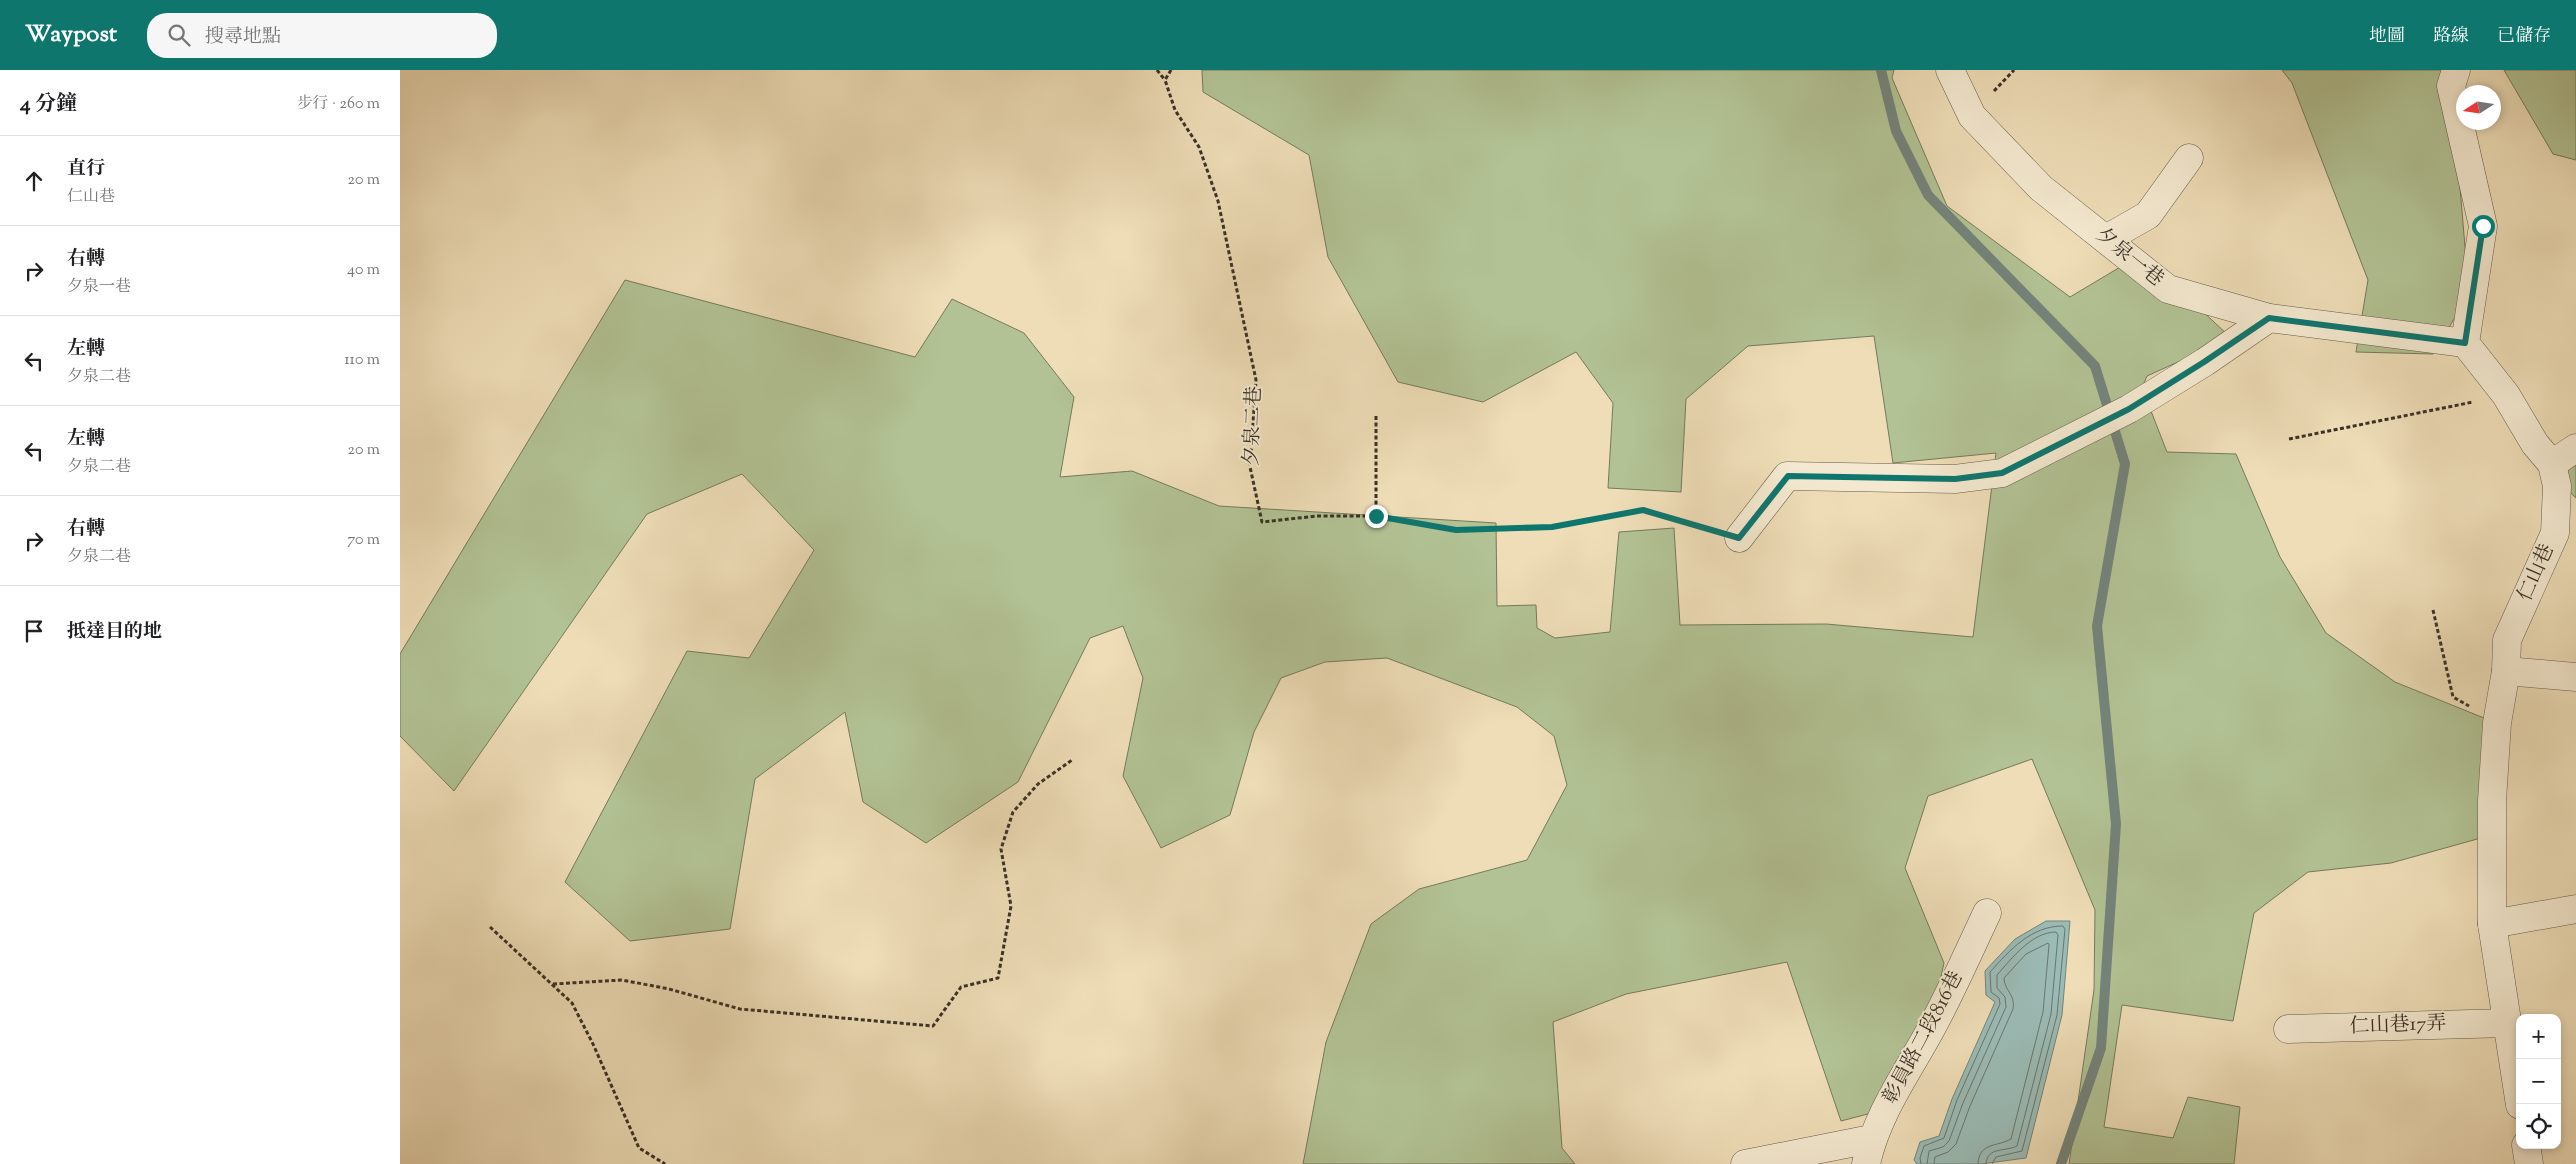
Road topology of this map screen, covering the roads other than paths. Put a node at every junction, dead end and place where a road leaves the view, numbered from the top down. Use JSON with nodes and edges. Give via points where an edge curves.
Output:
{"nodes":[{"id":1,"x":1950,"y":70,"type":"edge"},
{"id":2,"x":2456,"y":70,"type":"edge"},
{"id":3,"x":2189,"y":158,"type":"dead end"},
{"id":4,"x":2106,"y":239,"type":"junction"},
{"id":5,"x":2269,"y":318,"type":"junction"},
{"id":6,"x":2465,"y":343,"type":"junction"},
{"id":7,"x":2576,"y":448,"type":"edge"},
{"id":8,"x":2552,"y":464,"type":"junction"},
{"id":9,"x":1739,"y":538,"type":"road end"},
{"id":10,"x":2506,"y":671,"type":"junction"},
{"id":11,"x":2576,"y":677,"type":"edge"},
{"id":12,"x":2576,"y":909,"type":"edge"},
{"id":13,"x":1987,"y":914,"type":"dead end"},
{"id":14,"x":2492,"y":924,"type":"junction"},
{"id":15,"x":2507,"y":1023,"type":"junction"},
{"id":16,"x":2288,"y":1029,"type":"dead end"},
{"id":17,"x":2520,"y":1104,"type":"edge"},
{"id":18,"x":2527,"y":1149,"type":"edge"},
{"id":19,"x":1869,"y":1151,"type":"edge"},
{"id":20,"x":1745,"y":1164,"type":"edge"},
{"id":21,"x":2529,"y":1164,"type":"edge"}],
"edges":[{"from":1,"to":4,"type":"lane","name":"夕泉一巷","via":[[1972,116],[2041,188]]},
{"from":2,"to":6,"type":"lane","via":[[2452,86],[2483,226]]},
{"from":3,"to":4,"type":"lane","via":[[2148,215]]},
{"from":4,"to":5,"type":"lane","name":"夕泉一巷","via":[[2168,290]]},
{"from":5,"to":6,"type":"lane","name":"夕泉一巷"},
{"from":5,"to":9,"type":"lane","via":[[2129,409],[2002,473],[1955,479],[1788,476]]},
{"from":6,"to":8,"type":"lane","name":"仁山巷","via":[[2506,395]]},
{"from":7,"to":8,"type":"lane"},
{"from":8,"to":10,"type":"lane","name":"仁山巷","via":[[2557,486],[2555,533],[2507,640]]},
{"from":10,"to":11,"type":"lane"},
{"from":10,"to":14,"type":"lane","name":"仁山巷","via":[[2497,724],[2492,801]]},
{"from":12,"to":14,"type":"lane"},
{"from":13,"to":19,"type":"lane","name":"彰員路二段816巷"},
{"from":14,"to":15,"type":"lane","name":"仁山巷"},
{"from":15,"to":16,"type":"lane","name":"仁山巷17弄"},
{"from":15,"to":17,"type":"lane","name":"仁山巷"},
{"from":18,"to":21,"type":"lane"},
{"from":19,"to":20,"type":"lane"}]}
